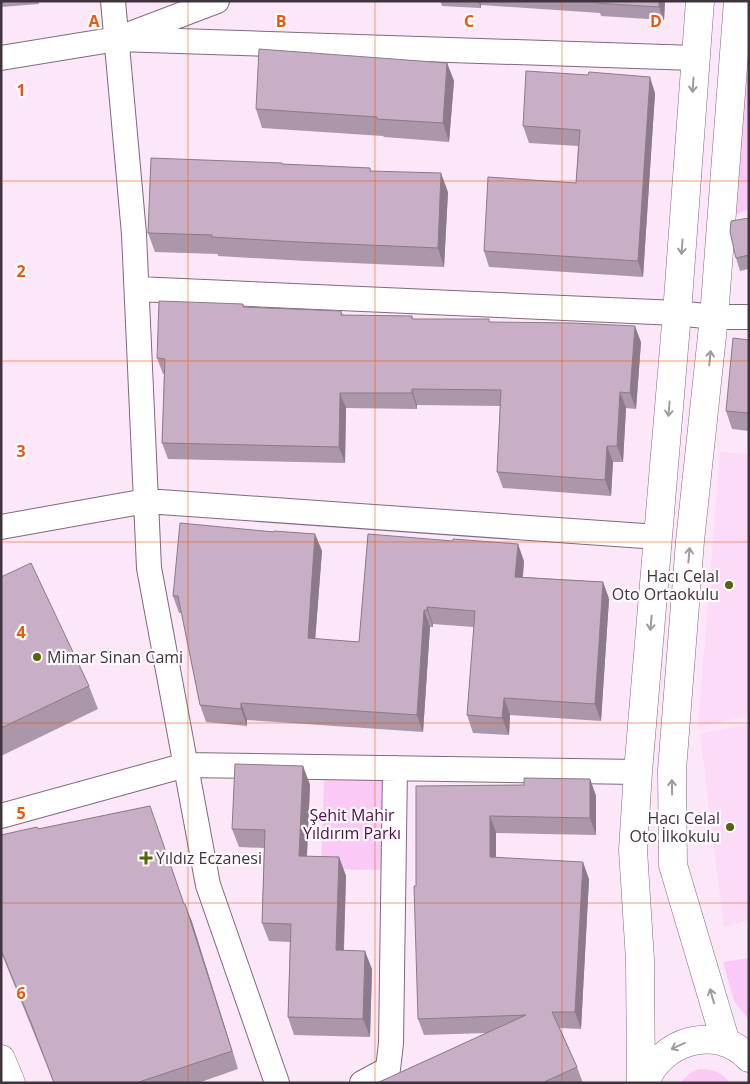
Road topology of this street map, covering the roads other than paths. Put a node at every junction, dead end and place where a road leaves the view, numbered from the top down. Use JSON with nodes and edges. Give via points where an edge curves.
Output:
{"nodes":[{"id":1,"x":113,"y":1,"type":"edge"},
{"id":2,"x":217,"y":1,"type":"edge"},
{"id":3,"x":700,"y":1,"type":"edge"},
{"id":4,"x":738,"y":1,"type":"edge"},
{"id":5,"x":117,"y":38,"type":"junction"},
{"id":6,"x":1,"y":58,"type":"edge"},
{"id":7,"x":695,"y":58,"type":"junction"},
{"id":8,"x":137,"y":289,"type":"junction"},
{"id":9,"x":677,"y":313,"type":"junction"},
{"id":10,"x":714,"y":317,"type":"junction"},
{"id":11,"x":749,"y":317,"type":"edge"},
{"id":12,"x":146,"y":501,"type":"junction"},
{"id":13,"x":1,"y":527,"type":"edge"},
{"id":14,"x":658,"y":537,"type":"junction"},
{"id":15,"x":186,"y":765,"type":"junction"},
{"id":16,"x":395,"y":768,"type":"junction"},
{"id":17,"x":638,"y":772,"type":"junction"},
{"id":18,"x":1,"y":816,"type":"edge"},
{"id":19,"x":737,"y":1046,"type":"edge"},
{"id":20,"x":749,"y":1058,"type":"edge"},
{"id":21,"x":1,"y":1059,"type":"edge"},
{"id":22,"x":11,"y":1083,"type":"edge"},
{"id":23,"x":277,"y":1083,"type":"edge"},
{"id":24,"x":362,"y":1083,"type":"edge"},
{"id":25,"x":643,"y":1083,"type":"edge"}],
"edges":[{"from":1,"to":5,"type":"street"},
{"from":2,"to":5,"type":"street"},
{"from":3,"to":7,"type":"main road"},
{"from":4,"to":10,"type":"main road"},
{"from":5,"to":6,"type":"street"},
{"from":5,"to":7,"type":"street"},
{"from":5,"to":8,"type":"street"},
{"from":7,"to":9,"type":"main road","one_way":true},
{"from":8,"to":9,"type":"street"},
{"from":8,"to":12,"type":"street"},
{"from":9,"to":10,"type":"street"},
{"from":9,"to":14,"type":"main road","one_way":true},
{"from":10,"to":11,"type":"street"},
{"from":19,"to":10,"type":"main road","one_way":true,"via":[[673,865],[672,770],[690,540]]},
{"from":12,"to":13,"type":"street"},
{"from":12,"to":14,"type":"street"},
{"from":12,"to":15,"type":"street","via":[[149,568]]},
{"from":14,"to":17,"type":"main road","one_way":true},
{"from":15,"to":16,"type":"street"},
{"from":15,"to":18,"type":"street"},
{"from":15,"to":23,"type":"street","via":[[208,885]]},
{"from":16,"to":17,"type":"street"},
{"from":16,"to":24,"type":"street","via":[[391,1043],[388,1069]]},
{"from":17,"to":25,"type":"main road","via":[[633,850]]},
{"from":19,"to":20,"type":"main road"},
{"from":19,"to":25,"type":"main road","one_way":true,"via":[[706,1039],[687,1042],[669,1050]]},
{"from":21,"to":22,"type":"main road"}]}
